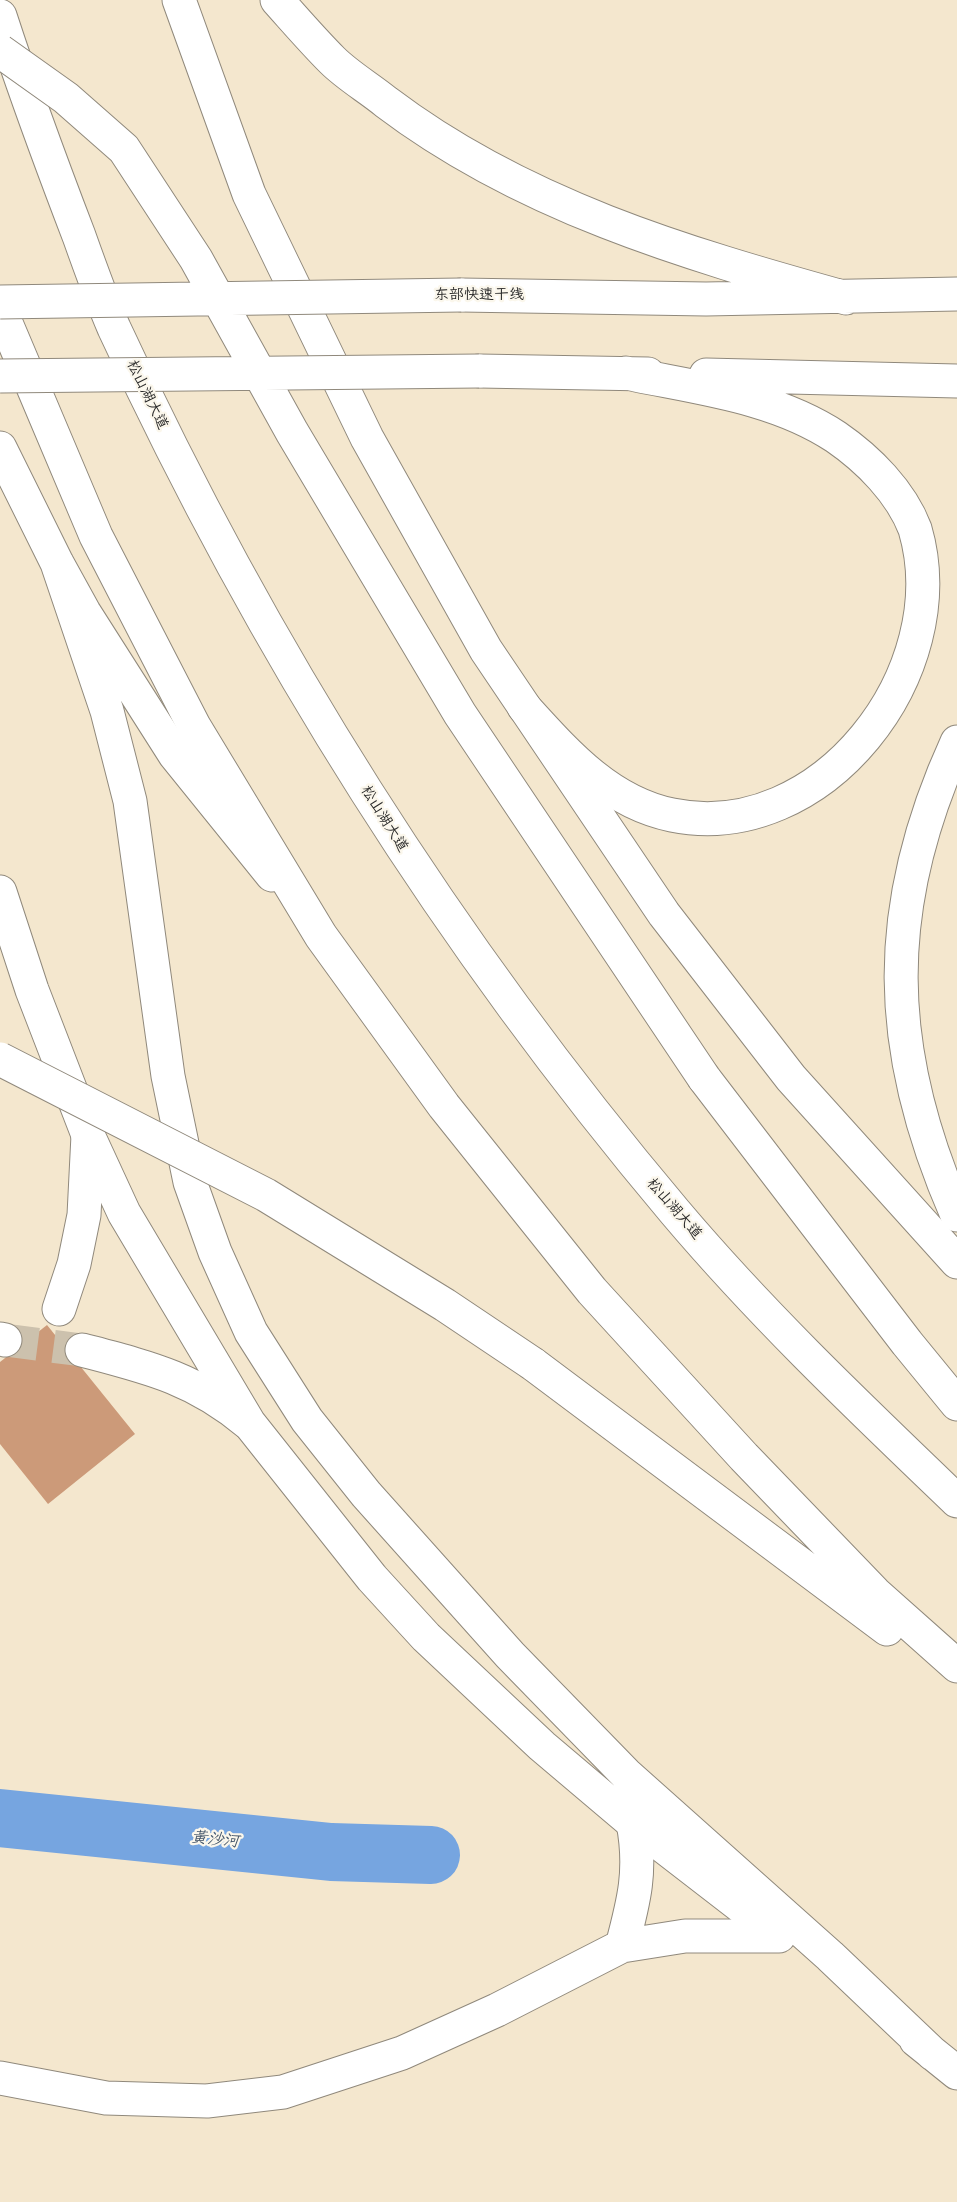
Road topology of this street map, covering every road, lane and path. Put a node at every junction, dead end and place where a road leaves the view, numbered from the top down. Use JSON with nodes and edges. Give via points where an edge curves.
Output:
{"nodes":[{"id":1,"x":179,"y":0,"type":"edge"},
{"id":2,"x":277,"y":0,"type":"edge"},
{"id":3,"x":0,"y":16,"type":"edge"},
{"id":4,"x":0,"y":51,"type":"edge"},
{"id":5,"x":957,"y":294,"type":"edge"},
{"id":6,"x":846,"y":298,"type":"junction"},
{"id":7,"x":0,"y":302,"type":"edge"},
{"id":8,"x":0,"y":309,"type":"edge"},
{"id":9,"x":626,"y":373,"type":"junction"},
{"id":10,"x":0,"y":376,"type":"edge"},
{"id":11,"x":957,"y":381,"type":"edge"},
{"id":12,"x":0,"y":448,"type":"edge"},
{"id":13,"x":57,"y":563,"type":"junction"},
{"id":14,"x":524,"y":707,"type":"junction"},
{"id":15,"x":957,"y":742,"type":"edge"},
{"id":16,"x":0,"y":892,"type":"edge"},
{"id":17,"x":321,"y":936,"type":"junction"},
{"id":18,"x":0,"y":1059,"type":"edge"},
{"id":19,"x":88,"y":1135,"type":"junction"},
{"id":20,"x":957,"y":1215,"type":"edge"},
{"id":21,"x":957,"y":1262,"type":"edge"},
{"id":22,"x":58,"y":1309,"type":"dead end"},
{"id":23,"x":82,"y":1350,"type":"tunnel mouth"},
{"id":24,"x":957,"y":1404,"type":"edge"},
{"id":25,"x":249,"y":1423,"type":"junction"},
{"id":26,"x":957,"y":1501,"type":"edge"},
{"id":27,"x":957,"y":1666,"type":"edge"},
{"id":28,"x":957,"y":1681,"type":"edge"},
{"id":29,"x":633,"y":1823,"type":"junction"},
{"id":30,"x":779,"y":1936,"type":"junction"},
{"id":31,"x":622,"y":1946,"type":"junction"},
{"id":32,"x":945,"y":2063,"type":"edge"},
{"id":33,"x":0,"y":2078,"type":"edge"}],
"edges":[{"from":1,"to":14,"type":"main road","via":[[249,194],[367,438],[486,650]]},
{"from":2,"to":6,"type":"main road","via":[[334,61],[403,114],[481,164],[542,196],[703,258]]},
{"from":3,"to":26,"type":"main road","name":"松山湖大道","via":[[35,123],[118,335],[194,490],[298,682],[414,867],[538,1042],[677,1214],[823,1373]]},
{"from":4,"to":24,"type":"main road","bridge":true,"via":[[66,98],[124,149],[196,259],[292,432],[460,714],[704,1078]]},
{"from":5,"to":6,"type":"main road","name":"东部快速干线"},
{"from":6,"to":7,"type":"main road","name":"东部快速干线","bridge":true,"via":[[461,294]]},
{"from":8,"to":17,"type":"main road","via":[[112,567],[194,726]]},
{"from":9,"to":10,"type":"main road","bridge":true},
{"from":9,"to":11,"type":"main road"},
{"from":9,"to":14,"type":"main road","via":[[769,404],[804,418],[866,462],[895,492],[915,529],[924,571],[925,616],[916,659],[894,702],[868,739],[833,772],[794,800],[751,816],[708,820],[670,815],[633,801],[572,760]]},
{"from":12,"to":13,"type":"main road"},
{"from":13,"to":17,"type":"main road","via":[[176,755]]},
{"from":13,"to":32,"type":"main road","via":[[107,711],[130,801],[168,1076],[190,1182],[215,1252],[251,1332],[307,1420],[366,1494],[510,1655],[626,1774]]},
{"from":14,"to":21,"type":"main road","via":[[664,914],[784,1069]]},
{"from":15,"to":20,"type":"main road","via":[[939,781],[918,849],[901,929],[900,1003],[911,1080],[932,1159]]},
{"from":16,"to":19,"type":"main road","via":[[32,990]]},
{"from":17,"to":27,"type":"main road","via":[[444,1106],[592,1292],[875,1593]]},
{"from":18,"to":28,"type":"main road","bridge":true,"via":[[266,1195],[445,1305],[534,1364]]},
{"from":19,"to":22,"type":"main road","via":[[84,1215],[74,1264]]},
{"from":19,"to":25,"type":"main road","via":[[124,1213]]},
{"from":23,"to":25,"type":"main road","via":[[178,1377],[221,1400]]},
{"from":25,"to":29,"type":"main road","via":[[336,1535],[426,1637],[542,1746]]},
{"from":29,"to":30,"type":"main road"},
{"from":29,"to":31,"type":"main road","via":[[637,1846],[636,1894]]},
{"from":30,"to":31,"type":"main road","via":[[684,1936]]},
{"from":30,"to":32,"type":"main road"},
{"from":31,"to":33,"type":"main road","via":[[402,2053],[283,2092],[207,2101],[106,2098]]}]}
